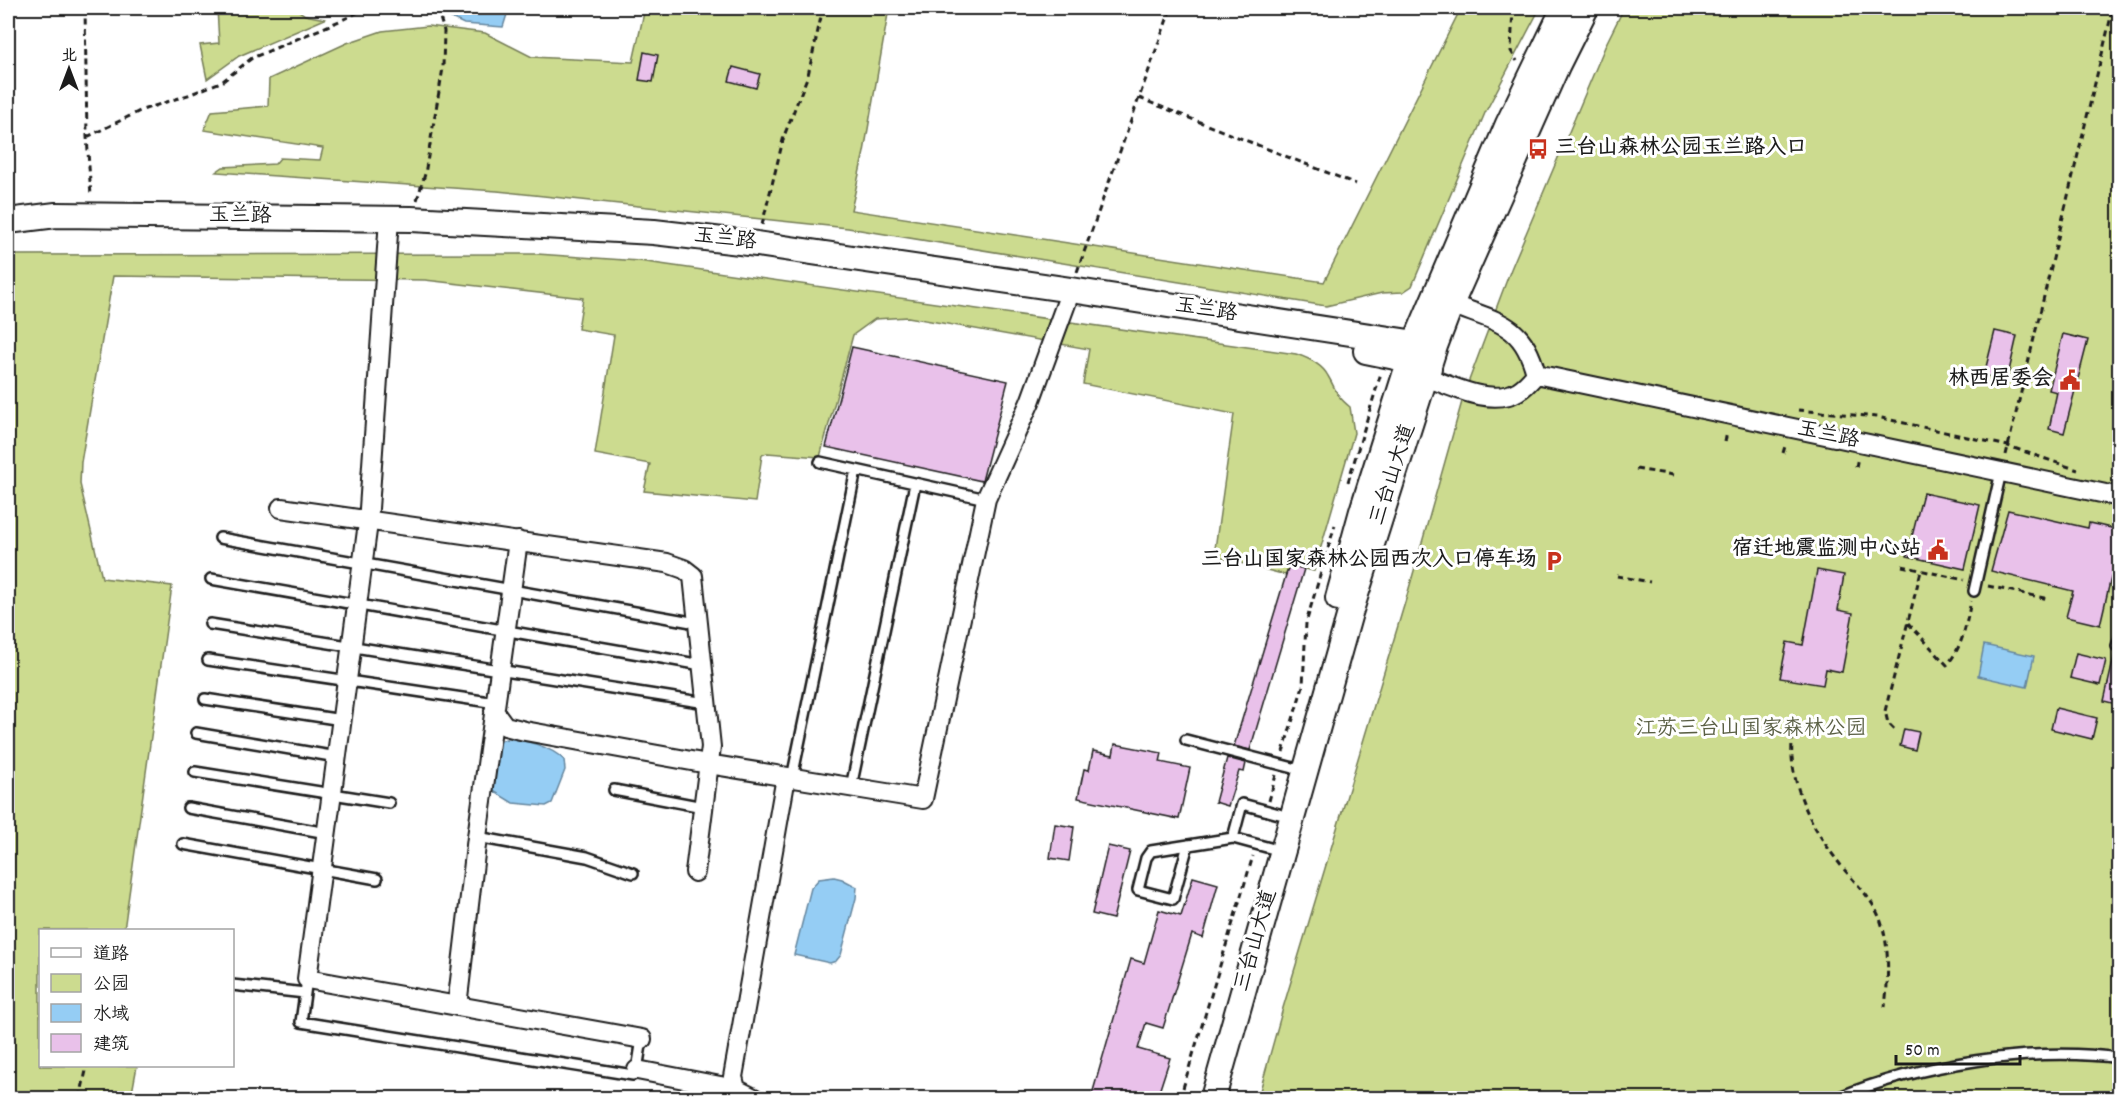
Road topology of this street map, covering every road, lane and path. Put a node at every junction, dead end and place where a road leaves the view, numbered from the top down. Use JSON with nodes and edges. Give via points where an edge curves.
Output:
{"nodes":[{"id":1,"x":85,"y":8,"type":"edge"},
{"id":2,"x":367,"y":8,"type":"edge"},
{"id":3,"x":437,"y":8,"type":"edge"},
{"id":4,"x":823,"y":8,"type":"edge"},
{"id":5,"x":1171,"y":8,"type":"edge"},
{"id":6,"x":1513,"y":8,"type":"edge"},
{"id":7,"x":1564,"y":8,"type":"edge"},
{"id":8,"x":1586,"y":8,"type":"edge"},
{"id":9,"x":2113,"y":8,"type":"edge"},
{"id":10,"x":1529,"y":81,"type":"junction"},
{"id":11,"x":1139,"y":98,"type":"junction"},
{"id":12,"x":87,"y":137,"type":"junction"},
{"id":13,"x":1356,"y":184,"type":"dead end"},
{"id":14,"x":92,"y":215,"type":"junction"},
{"id":15,"x":8,"y":221,"type":"edge"},
{"id":16,"x":396,"y":223,"type":"junction"},
{"id":17,"x":8,"y":234,"type":"edge"},
{"id":18,"x":757,"y":244,"type":"junction"},
{"id":19,"x":1069,"y":295,"type":"junction"},
{"id":20,"x":1451,"y":304,"type":"junction"},
{"id":21,"x":1386,"y":355,"type":"junction"},
{"id":22,"x":1423,"y":359,"type":"junction"},
{"id":23,"x":1536,"y":375,"type":"junction"},
{"id":24,"x":820,"y":462,"type":"dead end"},
{"id":25,"x":1636,"y":469,"type":"dead end"},
{"id":26,"x":856,"y":471,"type":"junction"},
{"id":27,"x":2001,"y":472,"type":"junction"},
{"id":28,"x":1673,"y":475,"type":"dead end"},
{"id":29,"x":915,"y":484,"type":"junction"},
{"id":30,"x":1346,"y":489,"type":"dead end"},
{"id":31,"x":2120,"y":496,"type":"edge"},
{"id":32,"x":986,"y":499,"type":"junction"},
{"id":33,"x":281,"y":508,"type":"dead end"},
{"id":34,"x":368,"y":520,"type":"junction"},
{"id":35,"x":1336,"y":522,"type":"dead end"},
{"id":36,"x":220,"y":538,"type":"dead end"},
{"id":37,"x":518,"y":541,"type":"junction"},
{"id":38,"x":363,"y":563,"type":"junction"},
{"id":39,"x":1921,"y":571,"type":"dead end"},
{"id":40,"x":1617,"y":576,"type":"dead end"},
{"id":41,"x":211,"y":579,"type":"dead end"},
{"id":42,"x":1650,"y":582,"type":"dead end"},
{"id":43,"x":512,"y":590,"type":"junction"},
{"id":44,"x":1974,"y":591,"type":"joint"},
{"id":45,"x":357,"y":604,"type":"junction"},
{"id":46,"x":697,"y":623,"type":"junction"},
{"id":47,"x":1908,"y":623,"type":"junction"},
{"id":48,"x":210,"y":624,"type":"dead end"},
{"id":49,"x":506,"y":630,"type":"junction"},
{"id":50,"x":2120,"y":638,"type":"edge"},
{"id":51,"x":352,"y":647,"type":"junction"},
{"id":52,"x":2120,"y":647,"type":"edge"},
{"id":53,"x":208,"y":660,"type":"dead end"},
{"id":54,"x":702,"y":665,"type":"junction"},
{"id":55,"x":500,"y":670,"type":"junction"},
{"id":56,"x":347,"y":681,"type":"junction"},
{"id":57,"x":205,"y":699,"type":"dead end"},
{"id":58,"x":706,"y":703,"type":"junction"},
{"id":59,"x":495,"y":707,"type":"junction"},
{"id":60,"x":342,"y":720,"type":"junction"},
{"id":61,"x":1793,"y":725,"type":"dead end"},
{"id":62,"x":1894,"y":729,"type":"dead end"},
{"id":63,"x":196,"y":733,"type":"dead end"},
{"id":64,"x":1186,"y":740,"type":"dead end"},
{"id":65,"x":337,"y":757,"type":"junction"},
{"id":66,"x":708,"y":764,"type":"junction"},
{"id":67,"x":1292,"y":767,"type":"junction"},
{"id":68,"x":195,"y":772,"type":"dead end"},
{"id":69,"x":789,"y":777,"type":"junction"},
{"id":70,"x":851,"y":787,"type":"junction"},
{"id":71,"x":614,"y":790,"type":"dead end"},
{"id":72,"x":332,"y":794,"type":"junction"},
{"id":73,"x":388,"y":803,"type":"dead end"},
{"id":74,"x":703,"y":807,"type":"junction"},
{"id":75,"x":188,"y":808,"type":"dead end"},
{"id":76,"x":1273,"y":812,"type":"junction"},
{"id":77,"x":327,"y":833,"type":"junction"},
{"id":78,"x":477,"y":837,"type":"junction"},
{"id":79,"x":1233,"y":838,"type":"junction"},
{"id":80,"x":183,"y":844,"type":"dead end"},
{"id":81,"x":1188,"y":845,"type":"junction"},
{"id":82,"x":1263,"y":846,"type":"junction"},
{"id":83,"x":322,"y":869,"type":"junction"},
{"id":84,"x":695,"y":872,"type":"dead end"},
{"id":85,"x":633,"y":873,"type":"dead end"},
{"id":86,"x":377,"y":879,"type":"dead end"},
{"id":87,"x":234,"y":985,"type":"edge"},
{"id":88,"x":306,"y":986,"type":"junction"},
{"id":89,"x":457,"y":1006,"type":"junction"},
{"id":90,"x":1885,"y":1007,"type":"dead end"},
{"id":91,"x":642,"y":1039,"type":"joint"},
{"id":92,"x":2120,"y":1058,"type":"edge"},
{"id":93,"x":87,"y":1067,"type":"edge"},
{"id":94,"x":637,"y":1070,"type":"junction"},
{"id":95,"x":736,"y":1089,"type":"junction"},
{"id":96,"x":80,"y":1098,"type":"edge"},
{"id":97,"x":754,"y":1098,"type":"edge"},
{"id":98,"x":1180,"y":1098,"type":"edge"},
{"id":99,"x":1199,"y":1098,"type":"edge"},
{"id":100,"x":1213,"y":1098,"type":"edge"},
{"id":101,"x":1837,"y":1098,"type":"edge"}],
"edges":[{"from":1,"to":12,"type":"path"},
{"from":2,"to":12,"type":"path","via":[[252,58],[222,81],[142,110]]},
{"from":3,"to":16,"type":"path","via":[[444,31],[443,68],[425,174]]},
{"from":4,"to":18,"type":"path","via":[[808,75],[784,136]]},
{"from":5,"to":11,"type":"path"},
{"from":6,"to":10,"type":"path","via":[[1511,51]]},
{"from":7,"to":10,"type":"street","name":"三台山大道"},
{"from":8,"to":20,"type":"street","name":"三台山大道"},
{"from":9,"to":27,"type":"path"},
{"from":10,"to":22,"type":"street","name":"三台山大道","via":[[1508,124]]},
{"from":11,"to":13,"type":"path"},
{"from":11,"to":19,"type":"path"},
{"from":12,"to":14,"type":"path"},
{"from":14,"to":15,"type":"street","name":"玉兰路"},
{"from":14,"to":16,"type":"street","name":"玉兰路"},
{"from":16,"to":17,"type":"street","name":"玉兰路","via":[[60,228]]},
{"from":16,"to":18,"type":"street","name":"玉兰路","via":[[620,229]]},
{"from":16,"to":19,"type":"street","name":"玉兰路","via":[[687,247]]},
{"from":16,"to":34,"type":"street"},
{"from":18,"to":19,"type":"street","name":"玉兰路"},
{"from":19,"to":21,"type":"street","name":"玉兰路"},
{"from":19,"to":22,"type":"street","name":"玉兰路"},
{"from":19,"to":32,"type":"street","via":[[1030,402]]},
{"from":20,"to":22,"type":"street","name":"三台山大道"},
{"from":20,"to":23,"type":"street","via":[[1510,327],[1532,358]]},
{"from":21,"to":22,"type":"street","name":"玉兰路"},
{"from":21,"to":30,"type":"path"},
{"from":22,"to":23,"type":"street","name":"玉兰路","via":[[1478,396],[1518,392]]},
{"from":22,"to":67,"type":"street","name":"三台山大道","via":[[1350,613]]},
{"from":23,"to":27,"type":"street","name":"玉兰路"},
{"from":24,"to":26,"type":"lane"},
{"from":25,"to":28,"type":"path"},
{"from":26,"to":29,"type":"lane"},
{"from":26,"to":69,"type":"lane"},
{"from":27,"to":31,"type":"street","name":"玉兰路"},
{"from":27,"to":44,"type":"lane"},
{"from":29,"to":32,"type":"lane"},
{"from":29,"to":70,"type":"lane"},
{"from":32,"to":70,"type":"street","via":[[923,799]]},
{"from":33,"to":34,"type":"street"},
{"from":34,"to":37,"type":"street"},
{"from":34,"to":38,"type":"street"},
{"from":35,"to":67,"type":"path","via":[[1306,623],[1303,686]]},
{"from":36,"to":38,"type":"lane"},
{"from":37,"to":43,"type":"street"},
{"from":37,"to":46,"type":"street","via":[[684,569],[693,576]]},
{"from":38,"to":43,"type":"lane"},
{"from":38,"to":45,"type":"street"},
{"from":39,"to":47,"type":"path"},
{"from":40,"to":42,"type":"path"},
{"from":41,"to":45,"type":"lane"},
{"from":43,"to":46,"type":"lane"},
{"from":43,"to":49,"type":"street"},
{"from":44,"to":47,"type":"path","via":[[1962,642],[1947,665]]},
{"from":45,"to":49,"type":"lane"},
{"from":45,"to":51,"type":"street"},
{"from":46,"to":54,"type":"street"},
{"from":47,"to":62,"type":"path","via":[[1885,711]]},
{"from":48,"to":51,"type":"lane"},
{"from":49,"to":54,"type":"lane"},
{"from":49,"to":55,"type":"street"},
{"from":50,"to":52,"type":"lane"},
{"from":51,"to":55,"type":"lane"},
{"from":51,"to":56,"type":"street"},
{"from":53,"to":56,"type":"lane"},
{"from":54,"to":58,"type":"street"},
{"from":55,"to":58,"type":"lane"},
{"from":55,"to":59,"type":"street"},
{"from":56,"to":59,"type":"lane"},
{"from":56,"to":60,"type":"street"},
{"from":57,"to":60,"type":"lane"},
{"from":58,"to":66,"type":"street","via":[[711,747]]},
{"from":59,"to":66,"type":"street","via":[[505,726]]},
{"from":59,"to":78,"type":"street"},
{"from":60,"to":65,"type":"street"},
{"from":61,"to":90,"type":"path","via":[[1792,758],[1811,821],[1842,867],[1870,899],[1882,923],[1886,944]]},
{"from":63,"to":65,"type":"lane"},
{"from":64,"to":67,"type":"lane"},
{"from":65,"to":72,"type":"street"},
{"from":66,"to":69,"type":"street"},
{"from":66,"to":74,"type":"street"},
{"from":67,"to":76,"type":"street","name":"三台山大道"},
{"from":67,"to":76,"type":"path"},
{"from":67,"to":100,"type":"street","name":"三台山大道"},
{"from":68,"to":72,"type":"lane"},
{"from":69,"to":70,"type":"street"},
{"from":69,"to":95,"type":"street","via":[[733,1077]]},
{"from":71,"to":74,"type":"lane"},
{"from":72,"to":73,"type":"lane"},
{"from":72,"to":77,"type":"street"},
{"from":74,"to":84,"type":"street"},
{"from":75,"to":77,"type":"lane"},
{"from":76,"to":79,"type":"lane","via":[[1242,804]]},
{"from":76,"to":82,"type":"street","name":"三台山大道"},
{"from":77,"to":83,"type":"street"},
{"from":78,"to":85,"type":"lane","via":[[587,857]]},
{"from":78,"to":89,"type":"street"},
{"from":79,"to":81,"type":"lane"},
{"from":79,"to":82,"type":"lane"},
{"from":80,"to":83,"type":"lane"},
{"from":81,"to":81,"type":"lane","via":[[1151,851],[1138,891],[1173,899]]},
{"from":82,"to":98,"type":"path"},
{"from":82,"to":99,"type":"street","name":"三台山大道"},
{"from":83,"to":86,"type":"lane"},
{"from":83,"to":88,"type":"street"},
{"from":87,"to":88,"type":"lane"},
{"from":88,"to":89,"type":"street"},
{"from":88,"to":94,"type":"lane","via":[[301,1022],[633,1075]]},
{"from":89,"to":91,"type":"street"},
{"from":91,"to":94,"type":"lane"},
{"from":92,"to":101,"type":"lane","via":[[2086,1053],[1979,1059],[1864,1087]]},
{"from":93,"to":96,"type":"path"},
{"from":94,"to":95,"type":"street"},
{"from":95,"to":97,"type":"street"}]}
